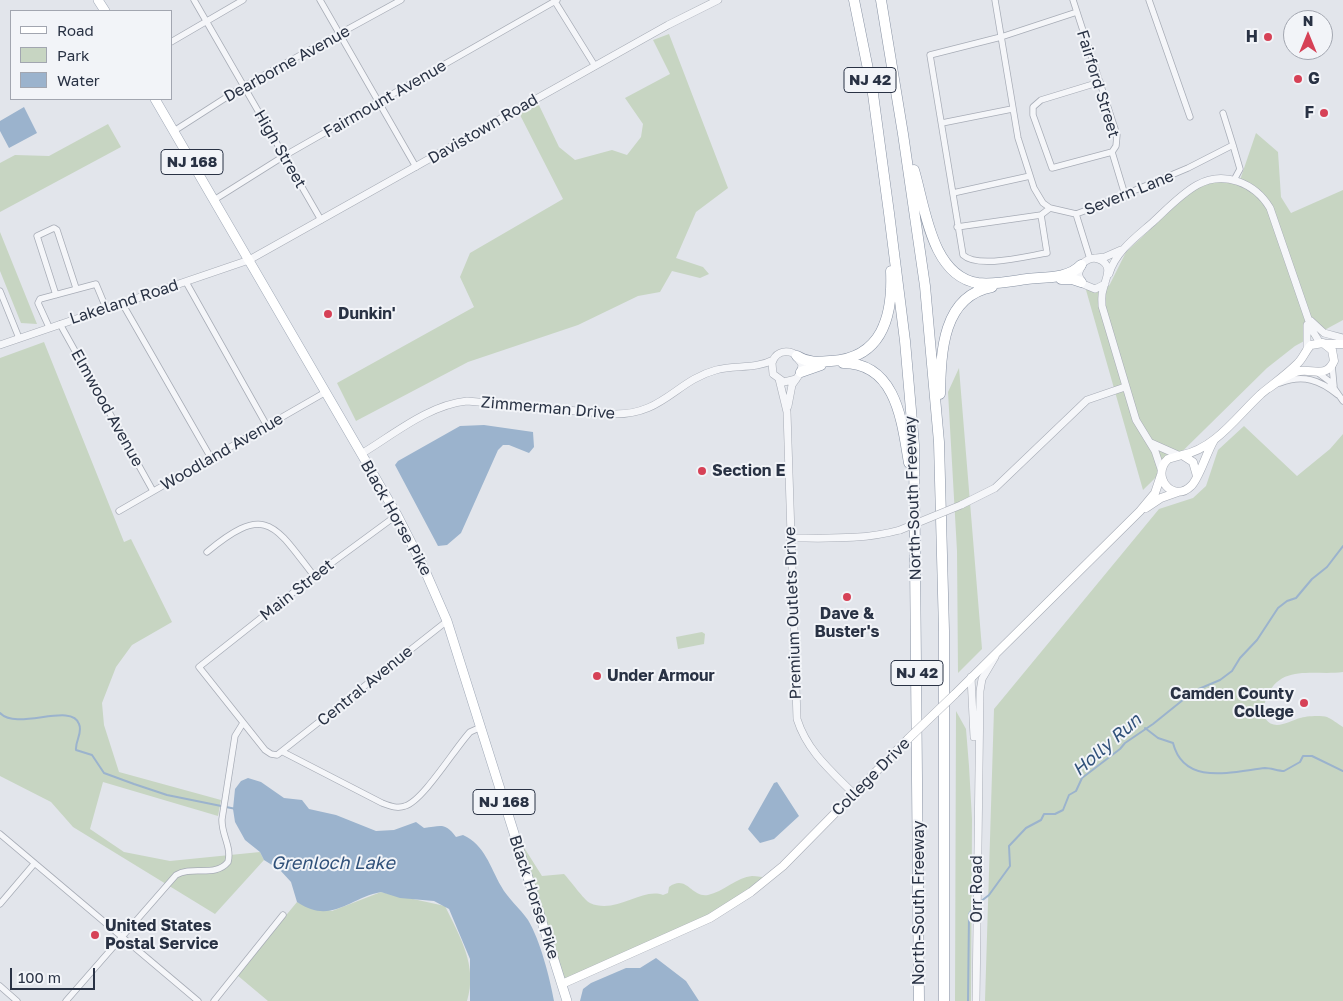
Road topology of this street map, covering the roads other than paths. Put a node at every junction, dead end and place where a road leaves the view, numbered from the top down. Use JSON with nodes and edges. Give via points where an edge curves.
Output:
{"nodes":[{"id":1,"x":194,"y":0,"type":"edge"},
{"id":2,"x":243,"y":0,"type":"edge"},
{"id":3,"x":320,"y":0,"type":"edge"},
{"id":4,"x":401,"y":0,"type":"edge"},
{"id":5,"x":555,"y":0,"type":"edge"},
{"id":6,"x":718,"y":0,"type":"edge"},
{"id":7,"x":854,"y":0,"type":"edge"},
{"id":8,"x":881,"y":0,"type":"edge"},
{"id":9,"x":995,"y":0,"type":"edge"},
{"id":10,"x":1073,"y":0,"type":"edge"},
{"id":11,"x":1149,"y":0,"type":"edge"},
{"id":12,"x":1077,"y":12,"type":"junction"},
{"id":13,"x":206,"y":20,"type":"junction"},
{"id":14,"x":340,"y":34,"type":"junction"},
{"id":15,"x":1001,"y":37,"type":"junction"},
{"id":16,"x":172,"y":41,"type":"edge"},
{"id":17,"x":595,"y":66,"type":"junction"},
{"id":18,"x":1100,"y":82,"type":"junction"},
{"id":19,"x":244,"y":86,"type":"junction"},
{"id":20,"x":156,"y":100,"type":"edge"},
{"id":21,"x":379,"y":102,"type":"junction"},
{"id":22,"x":1012,"y":109,"type":"junction"},
{"id":23,"x":1223,"y":113,"type":"dead end"},
{"id":24,"x":1190,"y":117,"type":"dead end"},
{"id":25,"x":942,"y":123,"type":"junction"},
{"id":26,"x":174,"y":131,"type":"junction"},
{"id":27,"x":904,"y":134,"type":"junction"},
{"id":28,"x":1234,"y":145,"type":"junction"},
{"id":29,"x":1112,"y":152,"type":"junction"},
{"id":30,"x":284,"y":156,"type":"junction"},
{"id":31,"x":416,"y":167,"type":"junction"},
{"id":32,"x":1030,"y":176,"type":"junction"},
{"id":33,"x":1234,"y":180,"type":"junction"},
{"id":34,"x":953,"y":193,"type":"junction"},
{"id":35,"x":1125,"y":195,"type":"junction"},
{"id":36,"x":214,"y":200,"type":"junction"},
{"id":37,"x":1050,"y":208,"type":"junction"},
{"id":38,"x":889,"y":213,"type":"junction"},
{"id":39,"x":1076,"y":214,"type":"junction"},
{"id":40,"x":1041,"y":216,"type":"junction"},
{"id":41,"x":321,"y":220,"type":"junction"},
{"id":42,"x":958,"y":227,"type":"junction"},
{"id":43,"x":1126,"y":247,"type":"junction"},
{"id":44,"x":1092,"y":259,"type":"junction"},
{"id":45,"x":249,"y":260,"type":"junction"},
{"id":46,"x":1081,"y":265,"type":"junction"},
{"id":47,"x":1109,"y":274,"type":"junction"},
{"id":48,"x":186,"y":282,"type":"junction"},
{"id":49,"x":1105,"y":284,"type":"junction"},
{"id":50,"x":1085,"y":285,"type":"junction"},
{"id":51,"x":76,"y":288,"type":"junction"},
{"id":52,"x":0,"y":291,"type":"edge"},
{"id":53,"x":56,"y":294,"type":"junction"},
{"id":54,"x":1300,"y":296,"type":"junction"},
{"id":55,"x":122,"y":303,"type":"junction"},
{"id":56,"x":1102,"y":306,"type":"junction"},
{"id":57,"x":106,"y":308,"type":"junction"},
{"id":58,"x":60,"y":324,"type":"junction"},
{"id":59,"x":49,"y":327,"type":"junction"},
{"id":60,"x":19,"y":338,"type":"junction"},
{"id":61,"x":1343,"y":338,"type":"edge"},
{"id":62,"x":1321,"y":343,"type":"junction"},
{"id":63,"x":1343,"y":344,"type":"edge"},
{"id":64,"x":0,"y":345,"type":"edge"},
{"id":65,"x":1343,"y":349,"type":"edge"},
{"id":66,"x":1306,"y":351,"type":"junction"},
{"id":67,"x":797,"y":356,"type":"junction"},
{"id":68,"x":773,"y":360,"type":"junction"},
{"id":69,"x":1333,"y":364,"type":"junction"},
{"id":70,"x":738,"y":368,"type":"junction"},
{"id":71,"x":1315,"y":372,"type":"junction"},
{"id":72,"x":773,"y":374,"type":"junction"},
{"id":73,"x":799,"y":376,"type":"junction"},
{"id":74,"x":779,"y":379,"type":"junction"},
{"id":75,"x":1125,"y":387,"type":"junction"},
{"id":76,"x":1269,"y":388,"type":"junction"},
{"id":77,"x":324,"y":392,"type":"junction"},
{"id":78,"x":1338,"y":395,"type":"junction"},
{"id":79,"x":1343,"y":401,"type":"edge"},
{"id":80,"x":786,"y":412,"type":"junction"},
{"id":81,"x":267,"y":426,"type":"junction"},
{"id":82,"x":1216,"y":438,"type":"junction"},
{"id":83,"x":939,"y":442,"type":"junction"},
{"id":84,"x":1150,"y":443,"type":"junction"},
{"id":85,"x":360,"y":454,"type":"junction"},
{"id":86,"x":1180,"y":455,"type":"junction"},
{"id":87,"x":211,"y":458,"type":"junction"},
{"id":88,"x":1161,"y":472,"type":"junction"},
{"id":89,"x":1197,"y":476,"type":"junction"},
{"id":90,"x":153,"y":491,"type":"junction"},
{"id":91,"x":1183,"y":491,"type":"junction"},
{"id":92,"x":914,"y":496,"type":"junction"},
{"id":93,"x":119,"y":511,"type":"dead end"},
{"id":94,"x":1140,"y":512,"type":"junction"},
{"id":95,"x":396,"y":515,"type":"junction"},
{"id":96,"x":790,"y":538,"type":"junction"},
{"id":97,"x":207,"y":552,"type":"dead end"},
{"id":98,"x":314,"y":576,"type":"junction"},
{"id":99,"x":446,"y":621,"type":"junction"},
{"id":100,"x":1000,"y":648,"type":"junction"},
{"id":101,"x":971,"y":677,"type":"junction"},
{"id":102,"x":243,"y":723,"type":"junction"},
{"id":103,"x":481,"y":727,"type":"junction"},
{"id":104,"x":283,"y":752,"type":"junction"},
{"id":105,"x":977,"y":777,"type":"junction"},
{"id":106,"x":854,"y":794,"type":"junction"},
{"id":107,"x":0,"y":834,"type":"edge"},
{"id":108,"x":34,"y":864,"type":"junction"},
{"id":109,"x":0,"y":904,"type":"edge"},
{"id":110,"x":283,"y":915,"type":"dead end"},
{"id":111,"x":122,"y":936,"type":"junction"},
{"id":112,"x":562,"y":984,"type":"junction"},
{"id":113,"x":0,"y":986,"type":"edge"},
{"id":114,"x":17,"y":1001,"type":"edge"},
{"id":115,"x":66,"y":1001,"type":"edge"},
{"id":116,"x":198,"y":1001,"type":"edge"},
{"id":117,"x":214,"y":1001,"type":"edge"},
{"id":118,"x":567,"y":1001,"type":"edge"},
{"id":119,"x":919,"y":1001,"type":"edge"},
{"id":120,"x":944,"y":1001,"type":"edge"},
{"id":121,"x":976,"y":1001,"type":"edge"}],
"edges":[{"from":1,"to":13,"type":"street","name":"High Street"},
{"from":2,"to":13,"type":"street"},
{"from":3,"to":14,"type":"street"},
{"from":4,"to":14,"type":"street","name":"Dearborne Avenue"},
{"from":5,"to":17,"type":"street"},
{"from":5,"to":21,"type":"street","name":"Fairmount Avenue"},
{"from":6,"to":17,"type":"street","name":"Davistown Road"},
{"from":7,"to":38,"type":"highway","name":"North-South Freeway","number":"NJ 42","via":[[873,94]]},
{"from":8,"to":27,"type":"highway","name":"North-South Freeway","number":"NJ 42"},
{"from":9,"to":15,"type":"street"},
{"from":10,"to":12,"type":"street","name":"Fairford Street"},
{"from":11,"to":24,"type":"street"},
{"from":12,"to":15,"type":"street"},
{"from":12,"to":18,"type":"street","name":"Fairford Street"},
{"from":13,"to":16,"type":"street"},
{"from":13,"to":19,"type":"street","name":"High Street"},
{"from":14,"to":19,"type":"street","name":"Dearborne Avenue"},
{"from":14,"to":21,"type":"street"},
{"from":15,"to":22,"type":"street"},
{"from":15,"to":25,"type":"street","via":[[930,55]]},
{"from":17,"to":31,"type":"street","name":"Davistown Road"},
{"from":18,"to":29,"type":"street","name":"Fairford Street","via":[[1117,135]]},
{"from":18,"to":29,"type":"street","via":[[1041,100],[1033,107],[1033,116],[1052,168]]},
{"from":19,"to":26,"type":"street","name":"Dearborne Avenue"},
{"from":19,"to":30,"type":"street","name":"High Street"},
{"from":20,"to":26,"type":"main road","name":"Black Horse Pike","number":"NJ 168"},
{"from":21,"to":30,"type":"street","name":"Fairmount Avenue"},
{"from":21,"to":31,"type":"street"},
{"from":22,"to":25,"type":"street"},
{"from":22,"to":32,"type":"street"},
{"from":23,"to":28,"type":"street"},
{"from":25,"to":34,"type":"street"},
{"from":26,"to":36,"type":"main road","name":"Black Horse Pike","number":"NJ 168"},
{"from":27,"to":46,"type":"highway","via":[[934,242],[949,266],[961,277],[971,282],[989,283],[1068,275]]},
{"from":27,"to":83,"type":"highway","name":"North-South Freeway","number":"NJ 42","via":[[925,286]]},
{"from":28,"to":33,"type":"street","via":[[1240,169]]},
{"from":28,"to":35,"type":"street","name":"Severn Lane"},
{"from":29,"to":35,"type":"street","name":"Fairford Street"},
{"from":30,"to":36,"type":"street","name":"Fairmount Avenue"},
{"from":30,"to":41,"type":"street","name":"High Street"},
{"from":31,"to":41,"type":"street","name":"Davistown Road"},
{"from":32,"to":34,"type":"street"},
{"from":32,"to":37,"type":"street","via":[[1038,196]]},
{"from":33,"to":43,"type":"street","via":[[1219,179],[1197,185]]},
{"from":33,"to":54,"type":"street","via":[[1258,192],[1270,208]]},
{"from":34,"to":42,"type":"street"},
{"from":35,"to":39,"type":"street","name":"Severn Lane"},
{"from":36,"to":45,"type":"main road","name":"Black Horse Pike","number":"NJ 168"},
{"from":37,"to":39,"type":"street","name":"Severn Lane"},
{"from":37,"to":40,"type":"street"},
{"from":38,"to":67,"type":"highway","via":[[890,302],[888,316],[877,338],[866,351],[852,358],[815,362]]},
{"from":38,"to":92,"type":"highway","name":"North-South Freeway","number":"NJ 42","via":[[905,340],[914,444]]},
{"from":39,"to":44,"type":"street"},
{"from":40,"to":42,"type":"street"},
{"from":40,"to":42,"type":"street","via":[[1047,253],[1037,255],[973,262],[962,255]]},
{"from":41,"to":45,"type":"street","name":"Davistown Road"},
{"from":43,"to":44,"type":"street","via":[[1105,258]]},
{"from":43,"to":47,"type":"street","via":[[1114,260]]},
{"from":44,"to":46,"type":"street"},
{"from":44,"to":47,"type":"street","via":[[1104,263]]},
{"from":45,"to":48,"type":"street","name":"Lakeland Road"},
{"from":45,"to":77,"type":"main road","name":"Black Horse Pike","number":"NJ 168"},
{"from":46,"to":50,"type":"street","via":[[1078,275]]},
{"from":47,"to":49,"type":"street"},
{"from":48,"to":55,"type":"street","name":"Lakeland Road"},
{"from":48,"to":81,"type":"street"},
{"from":49,"to":50,"type":"street","via":[[1098,288]]},
{"from":49,"to":56,"type":"street"},
{"from":50,"to":56,"type":"street"},
{"from":50,"to":83,"type":"highway","via":[[1065,279],[991,287],[976,291],[962,302],[949,324],[943,350]]},
{"from":51,"to":53,"type":"street"},
{"from":51,"to":53,"type":"street","via":[[54,228],[37,236]]},
{"from":51,"to":57,"type":"street","via":[[96,284]]},
{"from":52,"to":60,"type":"street"},
{"from":53,"to":59,"type":"street","via":[[39,301]]},
{"from":54,"to":61,"type":"street","via":[[1315,327],[1330,336]]},
{"from":54,"to":62,"type":"street","via":[[1312,330]]},
{"from":54,"to":66,"type":"street","via":[[1308,330]]},
{"from":55,"to":57,"type":"street","name":"Lakeland Road"},
{"from":55,"to":87,"type":"street"},
{"from":56,"to":75,"type":"street"},
{"from":57,"to":58,"type":"street","name":"Lakeland Road"},
{"from":58,"to":59,"type":"street","name":"Lakeland Road"},
{"from":58,"to":90,"type":"street","name":"Elmwood Avenue"},
{"from":59,"to":60,"type":"street","name":"Lakeland Road"},
{"from":60,"to":64,"type":"street","name":"Lakeland Road"},
{"from":62,"to":63,"type":"main road"},
{"from":62,"to":66,"type":"main road","via":[[1312,344]]},
{"from":62,"to":69,"type":"main road","via":[[1333,352]]},
{"from":65,"to":69,"type":"main road"},
{"from":66,"to":71,"type":"main road","via":[[1306,364]]},
{"from":66,"to":76,"type":"main road","via":[[1297,364]]},
{"from":67,"to":68,"type":"street","via":[[784,352]]},
{"from":67,"to":73,"type":"street","via":[[801,362]]},
{"from":68,"to":70,"type":"street","name":"Zimmerman Drive"},
{"from":68,"to":72,"type":"street"},
{"from":69,"to":71,"type":"main road","via":[[1326,371]]},
{"from":69,"to":78,"type":"street","via":[[1333,382]]},
{"from":70,"to":72,"type":"street","name":"Zimmerman Drive","via":[[760,369]]},
{"from":70,"to":85,"type":"street","name":"Zimmerman Drive","via":[[708,373],[651,408],[627,414],[479,402],[451,404],[432,411]]},
{"from":71,"to":76,"type":"main road","via":[[1296,372]]},
{"from":71,"to":78,"type":"street","via":[[1329,381]]},
{"from":72,"to":74,"type":"street"},
{"from":73,"to":74,"type":"street","via":[[788,382]]},
{"from":73,"to":80,"type":"street","name":"Premium Outlets Drive","via":[[791,388]]},
{"from":73,"to":92,"type":"highway","via":[[818,366],[846,363],[867,368],[880,377],[898,408]]},
{"from":74,"to":80,"type":"street","name":"Premium Outlets Drive"},
{"from":75,"to":84,"type":"street","via":[[1136,420]]},
{"from":75,"to":96,"type":"street","bridge":true,"via":[[1087,400],[983,496],[882,535]]},
{"from":76,"to":78,"type":"street","via":[[1302,378],[1325,385]]},
{"from":76,"to":82,"type":"main road"},
{"from":77,"to":81,"type":"street","name":"Woodland Avenue"},
{"from":77,"to":85,"type":"main road","name":"Black Horse Pike","number":"NJ 168"},
{"from":78,"to":79,"type":"street"},
{"from":80,"to":96,"type":"street","name":"Premium Outlets Drive"},
{"from":81,"to":87,"type":"street","name":"Woodland Avenue"},
{"from":82,"to":86,"type":"main road","via":[[1192,453]]},
{"from":82,"to":89,"type":"main road"},
{"from":83,"to":120,"type":"highway","name":"North-South Freeway","number":"NJ 42","via":[[944,631]]},
{"from":84,"to":86,"type":"street"},
{"from":84,"to":88,"type":"street"},
{"from":85,"to":95,"type":"main road","name":"Black Horse Pike","number":"NJ 168"},
{"from":86,"to":88,"type":"main road","via":[[1167,460]]},
{"from":86,"to":89,"type":"main road","via":[[1193,462]]},
{"from":87,"to":90,"type":"street","name":"Woodland Avenue"},
{"from":88,"to":91,"type":"main road","via":[[1167,488]]},
{"from":88,"to":94,"type":"main road","name":"College Drive","via":[[1155,493]]},
{"from":89,"to":91,"type":"main road","via":[[1192,486]]},
{"from":90,"to":93,"type":"street","name":"Woodland Avenue"},
{"from":91,"to":94,"type":"main road","name":"College Drive","via":[[1161,498]]},
{"from":92,"to":119,"type":"highway","name":"North-South Freeway","number":"NJ 42"},
{"from":94,"to":100,"type":"main road","name":"College Drive"},
{"from":95,"to":98,"type":"street","name":"Main Street"},
{"from":95,"to":99,"type":"main road","name":"Black Horse Pike","number":"NJ 168","via":[[423,566]]},
{"from":96,"to":106,"type":"street","name":"Premium Outlets Drive","via":[[797,719],[813,752]]},
{"from":97,"to":98,"type":"street","via":[[242,526],[265,525],[282,535]]},
{"from":98,"to":102,"type":"street","name":"Main Street","via":[[199,667]]},
{"from":99,"to":103,"type":"main road","name":"Black Horse Pike","number":"NJ 168"},
{"from":99,"to":104,"type":"street","name":"Central Avenue"},
{"from":100,"to":101,"type":"main road","name":"College Drive"},
{"from":100,"to":105,"type":"street","name":"Orr Road","via":[[980,685]]},
{"from":101,"to":105,"type":"street","name":"Orr Road"},
{"from":101,"to":106,"type":"main road","name":"College Drive","bridge":true},
{"from":102,"to":104,"type":"street","via":[[268,753]]},
{"from":102,"to":111,"type":"street","via":[[234,736],[224,806],[222,831],[229,853],[225,865],[212,871],[186,870],[176,875]]},
{"from":103,"to":104,"type":"street","via":[[467,735],[415,800],[400,807],[382,803]]},
{"from":103,"to":112,"type":"main road","name":"Black Horse Pike","number":"NJ 168"},
{"from":105,"to":121,"type":"street","name":"Orr Road"},
{"from":106,"to":112,"type":"main road","name":"College Drive","via":[[783,866],[734,904],[710,918]]},
{"from":107,"to":108,"type":"street"},
{"from":108,"to":109,"type":"street"},
{"from":108,"to":111,"type":"street"},
{"from":110,"to":117,"type":"street"},
{"from":111,"to":115,"type":"street"},
{"from":111,"to":116,"type":"street"},
{"from":112,"to":118,"type":"main road","name":"Black Horse Pike","number":"NJ 168"},
{"from":113,"to":114,"type":"street"}]}
